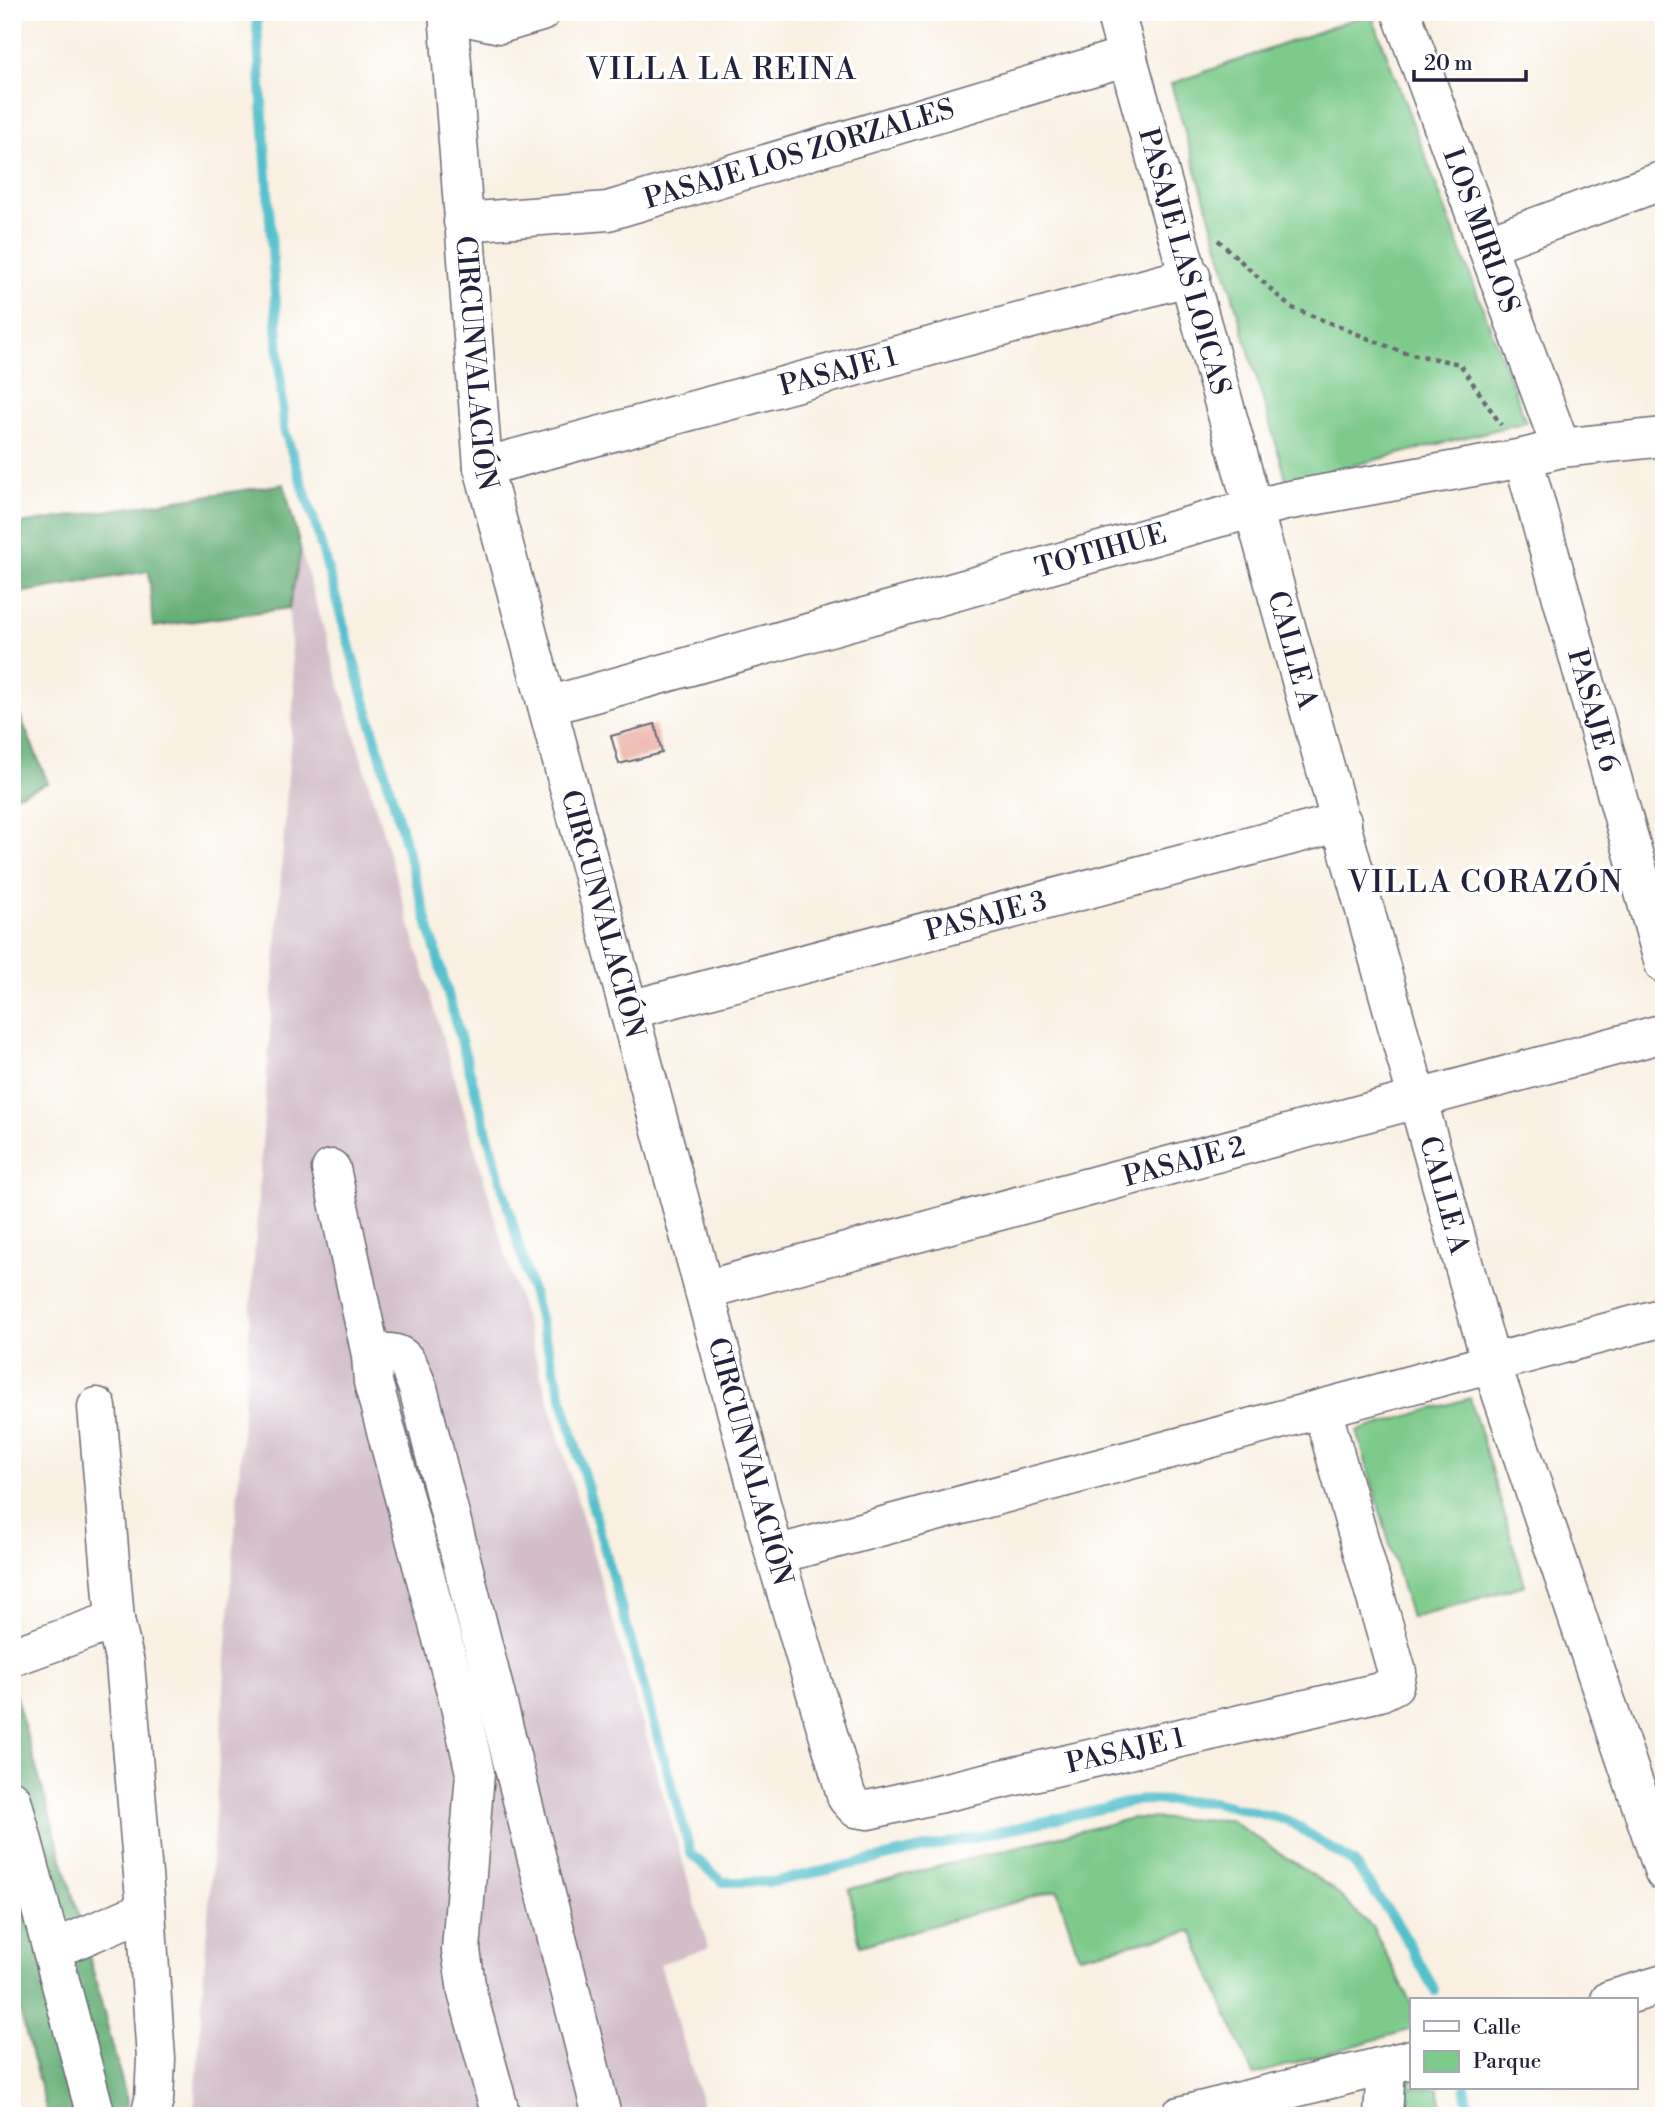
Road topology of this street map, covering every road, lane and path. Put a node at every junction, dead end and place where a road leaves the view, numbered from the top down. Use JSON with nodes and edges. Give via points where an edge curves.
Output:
{"nodes":[{"id":1,"x":541,"y":12,"type":"edge"},
{"id":2,"x":1115,"y":12,"type":"edge"},
{"id":3,"x":448,"y":13,"type":"edge"},
{"id":4,"x":1408,"y":14,"type":"edge"},
{"id":5,"x":1128,"y":56,"type":"junction"},
{"id":6,"x":1664,"y":180,"type":"edge"},
{"id":7,"x":463,"y":222,"type":"junction"},
{"id":8,"x":1214,"y":236,"type":"dead end"},
{"id":9,"x":1486,"y":245,"type":"junction"},
{"id":10,"x":1191,"y":276,"type":"junction"},
{"id":11,"x":1664,"y":437,"type":"edge"},
{"id":12,"x":1561,"y":448,"type":"junction"},
{"id":13,"x":1523,"y":458,"type":"junction"},
{"id":14,"x":483,"y":467,"type":"junction"},
{"id":15,"x":1255,"y":509,"type":"junction"},
{"id":16,"x":548,"y":706,"type":"junction"},
{"id":17,"x":1342,"y":822,"type":"junction"},
{"id":18,"x":1664,"y":964,"type":"edge"},
{"id":19,"x":629,"y":1010,"type":"junction"},
{"id":20,"x":1664,"y":1033,"type":"edge"},
{"id":21,"x":1418,"y":1099,"type":"junction"},
{"id":22,"x":331,"y":1169,"type":"dead end"},
{"id":23,"x":704,"y":1290,"type":"junction"},
{"id":24,"x":1664,"y":1317,"type":"edge"},
{"id":25,"x":370,"y":1355,"type":"junction"},
{"id":26,"x":1491,"y":1363,"type":"junction"},
{"id":27,"x":97,"y":1408,"type":"dead end"},
{"id":28,"x":1322,"y":1409,"type":"junction"},
{"id":29,"x":775,"y":1555,"type":"junction"},
{"id":30,"x":115,"y":1620,"type":"junction"},
{"id":31,"x":12,"y":1657,"type":"edge"},
{"id":32,"x":848,"y":1798,"type":"joint"},
{"id":33,"x":12,"y":1800,"type":"edge"},
{"id":34,"x":1664,"y":1872,"type":"edge"},
{"id":35,"x":146,"y":1910,"type":"junction"},
{"id":36,"x":52,"y":1950,"type":"junction"},
{"id":37,"x":1664,"y":1984,"type":"edge"},
{"id":38,"x":1617,"y":1998,"type":"edge"},
{"id":39,"x":1399,"y":2062,"type":"edge"},
{"id":40,"x":96,"y":2116,"type":"edge"},
{"id":41,"x":150,"y":2116,"type":"edge"},
{"id":42,"x":501,"y":2116,"type":"edge"},
{"id":43,"x":602,"y":2116,"type":"edge"},
{"id":44,"x":1180,"y":2116,"type":"edge"},
{"id":45,"x":1383,"y":2116,"type":"edge"}],
"edges":[{"from":1,"to":3,"type":"street","via":[[500,24]]},
{"from":2,"to":5,"type":"street","name":"PASAJE LAS LOICAS"},
{"from":3,"to":7,"type":"street","name":"CIRCUNVALACIÓN"},
{"from":4,"to":9,"type":"street","name":"LOS MIRLOS"},
{"from":5,"to":7,"type":"street","name":"PASAJE LOS ZORZALES","via":[[608,211]]},
{"from":5,"to":10,"type":"street","name":"PASAJE LAS LOICAS"},
{"from":6,"to":9,"type":"street"},
{"from":7,"to":14,"type":"street","name":"CIRCUNVALACIÓN"},
{"from":8,"to":13,"type":"path","via":[[1290,307],[1402,352],[1460,364]]},
{"from":9,"to":12,"type":"street","name":"LOS MIRLOS"},
{"from":10,"to":14,"type":"street","name":"PASAJE 1"},
{"from":10,"to":15,"type":"street","name":"PASAJE LAS LOICAS"},
{"from":11,"to":12,"type":"street","name":"TOTIHUE"},
{"from":12,"to":13,"type":"street","name":"TOTIHUE"},
{"from":13,"to":15,"type":"street","name":"TOTIHUE"},
{"from":13,"to":18,"type":"street","name":"PASAJE 6"},
{"from":14,"to":16,"type":"street","name":"CIRCUNVALACIÓN"},
{"from":15,"to":16,"type":"street","name":"TOTIHUE"},
{"from":15,"to":17,"type":"street","name":"CALLE A"},
{"from":16,"to":19,"type":"street","name":"CIRCUNVALACIÓN"},
{"from":17,"to":19,"type":"street","name":"PASAJE 3"},
{"from":17,"to":21,"type":"street","name":"CALLE A"},
{"from":19,"to":23,"type":"street","name":"CIRCUNVALACIÓN"},
{"from":20,"to":21,"type":"street","name":"PASAJE 2"},
{"from":21,"to":23,"type":"street","name":"PASAJE 2"},
{"from":21,"to":26,"type":"street","name":"CALLE A"},
{"from":22,"to":25,"type":"street"},
{"from":23,"to":29,"type":"street","name":"CIRCUNVALACIÓN"},
{"from":24,"to":26,"type":"street"},
{"from":25,"to":42,"type":"street","via":[[373,1382],[475,1773],[461,1950],[467,1992]]},
{"from":25,"to":43,"type":"street","via":[[390,1351],[405,1359],[418,1388]]},
{"from":26,"to":28,"type":"street"},
{"from":26,"to":34,"type":"street","name":"CALLE A"},
{"from":27,"to":30,"type":"street"},
{"from":28,"to":29,"type":"street"},
{"from":28,"to":32,"type":"street","name":"PASAJE 1","via":[[1398,1672],[1394,1685],[1380,1692],[882,1807],[856,1808]]},
{"from":29,"to":32,"type":"street","name":"CIRCUNVALACIÓN"},
{"from":30,"to":31,"type":"street"},
{"from":30,"to":35,"type":"street","via":[[125,1663]]},
{"from":33,"to":36,"type":"street"},
{"from":35,"to":36,"type":"street"},
{"from":35,"to":41,"type":"street","via":[[156,2059]]},
{"from":36,"to":40,"type":"street"},
{"from":37,"to":38,"type":"street"},
{"from":39,"to":44,"type":"street"},
{"from":39,"to":45,"type":"street"}]}
